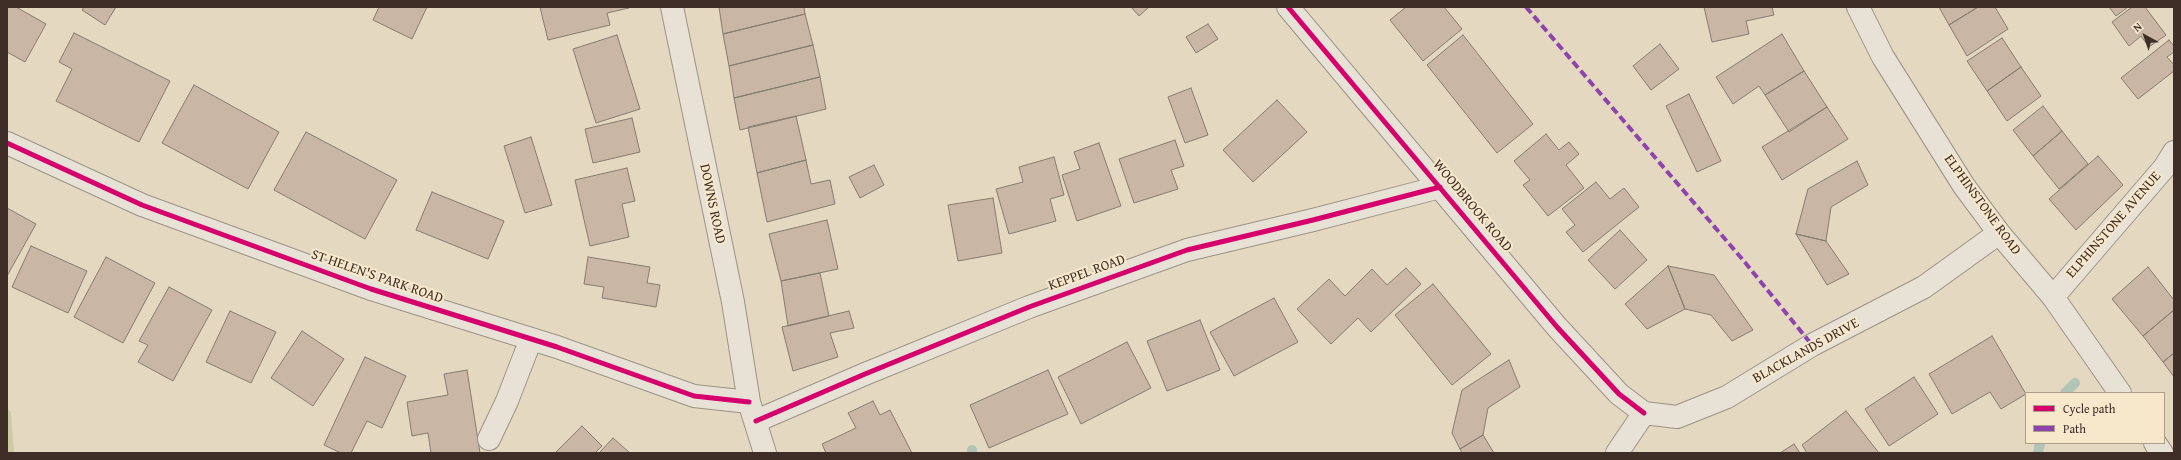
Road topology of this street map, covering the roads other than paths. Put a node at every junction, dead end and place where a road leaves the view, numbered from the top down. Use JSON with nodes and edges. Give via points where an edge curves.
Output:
{"nodes":[{"id":1,"x":672,"y":7,"type":"edge"},
{"id":2,"x":1288,"y":7,"type":"edge"},
{"id":3,"x":1858,"y":7,"type":"edge"},
{"id":4,"x":7,"y":143,"type":"edge"},
{"id":5,"x":2174,"y":152,"type":"edge"},
{"id":6,"x":1440,"y":187,"type":"junction"},
{"id":7,"x":1999,"y":233,"type":"junction"},
{"id":8,"x":2052,"y":297,"type":"junction"},
{"id":9,"x":531,"y":339,"type":"junction"},
{"id":10,"x":2119,"y":392,"type":"edge"},
{"id":11,"x":753,"y":412,"type":"junction"},
{"id":12,"x":1644,"y":413,"type":"junction"},
{"id":13,"x":489,"y":439,"type":"dead end"},
{"id":14,"x":2156,"y":444,"type":"edge"},
{"id":15,"x":765,"y":453,"type":"edge"},
{"id":16,"x":1617,"y":453,"type":"edge"},
{"id":17,"x":2162,"y":453,"type":"edge"}],
"edges":[{"from":1,"to":11,"type":"street","name":"DOWNS ROAD"},
{"from":2,"to":6,"type":"street","name":"WOODBROOK ROAD"},
{"from":3,"to":7,"type":"street","name":"ELPHINSTONE ROAD","via":[[1883,57],[1964,186]]},
{"from":4,"to":9,"type":"street","name":"ST HELEN'S PARK ROAD","via":[[142,205],[371,289]]},
{"from":5,"to":8,"type":"street","name":"ELPHINSTONE AVENUE","via":[[2164,168]]},
{"from":6,"to":11,"type":"street","name":"KEPPEL ROAD","via":[[1187,250],[1029,307],[865,374]]},
{"from":6,"to":12,"type":"street","name":"WOODBROOK ROAD","via":[[1556,326],[1619,394]]},
{"from":7,"to":8,"type":"street","name":"ELPHINSTONE ROAD"},
{"from":7,"to":12,"type":"street","name":"BLACKLANDS DRIVE","via":[[1924,286],[1812,345],[1727,397],[1677,417]]},
{"from":8,"to":10,"type":"street","name":"ELPHINSTONE ROAD"},
{"from":9,"to":11,"type":"street","name":"ST HELEN'S PARK ROAD","via":[[694,396]]},
{"from":9,"to":13,"type":"street"},
{"from":11,"to":15,"type":"street"},
{"from":12,"to":16,"type":"street"},
{"from":14,"to":17,"type":"street"}]}
